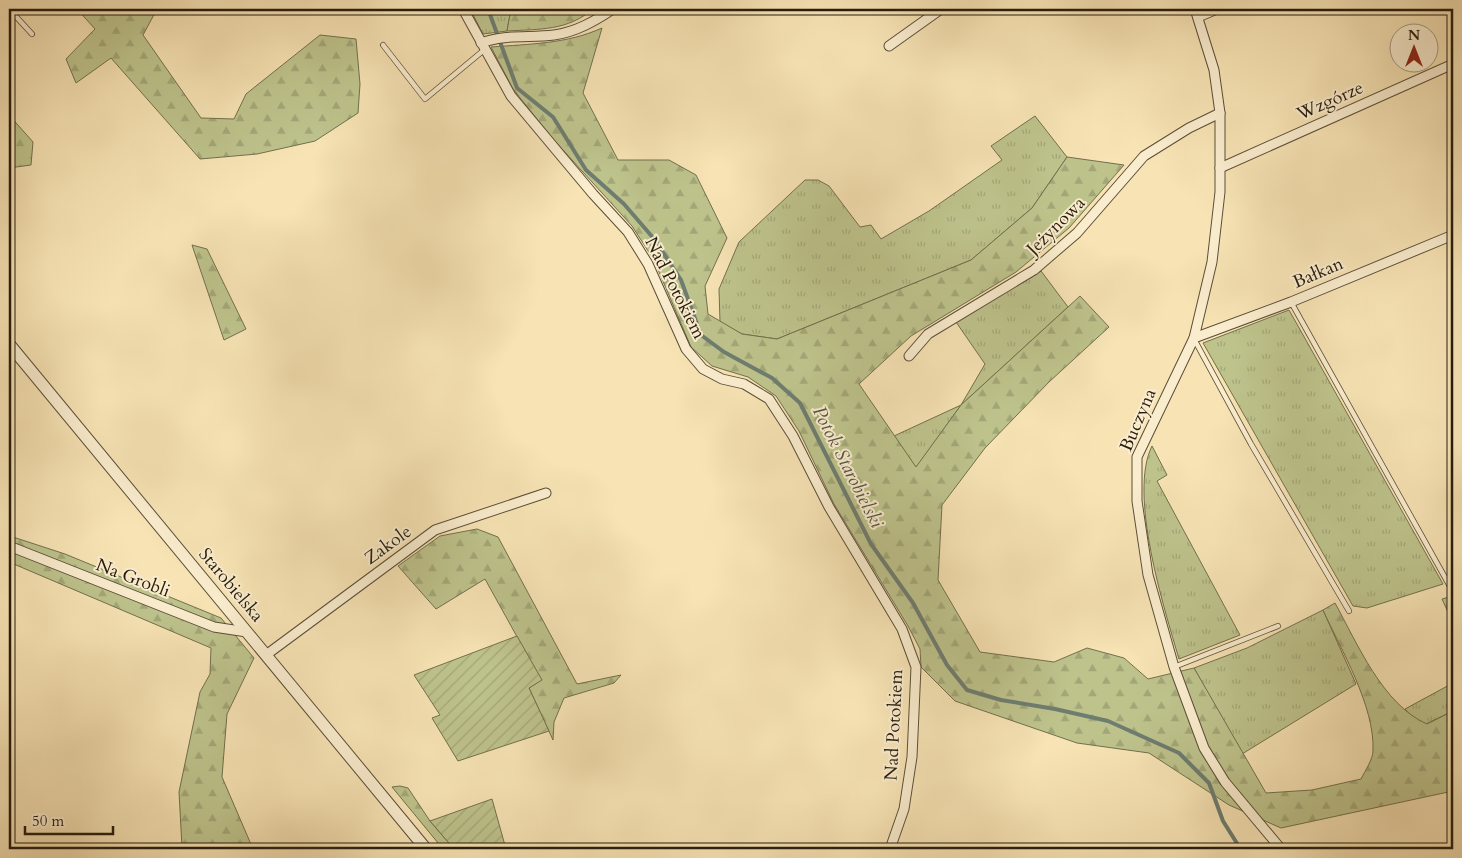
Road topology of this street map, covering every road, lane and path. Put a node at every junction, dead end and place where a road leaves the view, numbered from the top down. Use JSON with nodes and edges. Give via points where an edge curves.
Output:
{"nodes":[{"id":1,"x":9,"y":9,"type":"edge"},
{"id":2,"x":463,"y":9,"type":"edge"},
{"id":3,"x":613,"y":9,"type":"edge"},
{"id":4,"x":941,"y":9,"type":"edge"},
{"id":5,"x":1216,"y":9,"type":"edge"},
{"id":6,"x":1196,"y":13,"type":"edge"},
{"id":7,"x":32,"y":34,"type":"dead end"},
{"id":8,"x":383,"y":45,"type":"dead end"},
{"id":9,"x":483,"y":46,"type":"junction"},
{"id":10,"x":889,"y":46,"type":"dead end"},
{"id":11,"x":1453,"y":64,"type":"edge"},
{"id":12,"x":1220,"y":113,"type":"junction"},
{"id":13,"x":1220,"y":168,"type":"junction"},
{"id":14,"x":1453,"y":234,"type":"edge"},
{"id":15,"x":1291,"y":302,"type":"junction"},
{"id":16,"x":1194,"y":338,"type":"junction"},
{"id":17,"x":9,"y":344,"type":"edge"},
{"id":18,"x":910,"y":356,"type":"dead end"},
{"id":19,"x":546,"y":492,"type":"dead end"},
{"id":20,"x":9,"y":546,"type":"edge"},
{"id":21,"x":1452,"y":590,"type":"dead end"},
{"id":22,"x":1349,"y":611,"type":"dead end"},
{"id":23,"x":1278,"y":626,"type":"dead end"},
{"id":24,"x":247,"y":632,"type":"junction"},
{"id":25,"x":266,"y":655,"type":"junction"},
{"id":26,"x":1174,"y":667,"type":"junction"},
{"id":27,"x":426,"y":849,"type":"edge"},
{"id":28,"x":890,"y":849,"type":"edge"},
{"id":29,"x":1281,"y":849,"type":"edge"}],
"edges":[{"from":1,"to":7,"type":"lane"},
{"from":2,"to":9,"type":"street","name":"Nad Potokiem"},
{"from":3,"to":9,"type":"street","via":[[584,27],[555,35],[493,38]]},
{"from":4,"to":10,"type":"street"},
{"from":5,"to":6,"type":"street"},
{"from":6,"to":12,"type":"street","name":"Buczyna","via":[[1214,70]]},
{"from":8,"to":9,"type":"lane","via":[[425,99]]},
{"from":9,"to":28,"type":"street","name":"Nad Potokiem","via":[[511,96],[628,232],[648,264],[686,349],[703,369],[722,380],[744,384],[770,399],[846,538],[902,629],[916,666],[912,757],[904,809]]},
{"from":11,"to":13,"type":"street","name":"Wzgórze"},
{"from":12,"to":13,"type":"street","name":"Buczyna"},
{"from":12,"to":18,"type":"street","name":"Jeżynowa","via":[[1144,156],[1077,233],[1034,270],[928,334]]},
{"from":13,"to":16,"type":"street","name":"Buczyna","via":[[1212,262]]},
{"from":14,"to":15,"type":"street","name":"Bałkan"},
{"from":15,"to":16,"type":"street","name":"Bałkan"},
{"from":15,"to":21,"type":"lane"},
{"from":16,"to":22,"type":"lane","via":[[1251,444]]},
{"from":16,"to":26,"type":"street","name":"Buczyna","via":[[1137,457],[1137,501],[1148,575]]},
{"from":17,"to":24,"type":"street","name":"Starobielska"},
{"from":19,"to":25,"type":"street","name":"Zakole","via":[[435,530]]},
{"from":20,"to":24,"type":"street","name":"Na Grobli","via":[[214,626]]},
{"from":23,"to":26,"type":"lane"},
{"from":24,"to":25,"type":"street","name":"Starobielska"},
{"from":25,"to":27,"type":"street","name":"Starobielska"},
{"from":26,"to":29,"type":"street","name":"Buczyna","via":[[1204,748],[1225,782]]}]}
